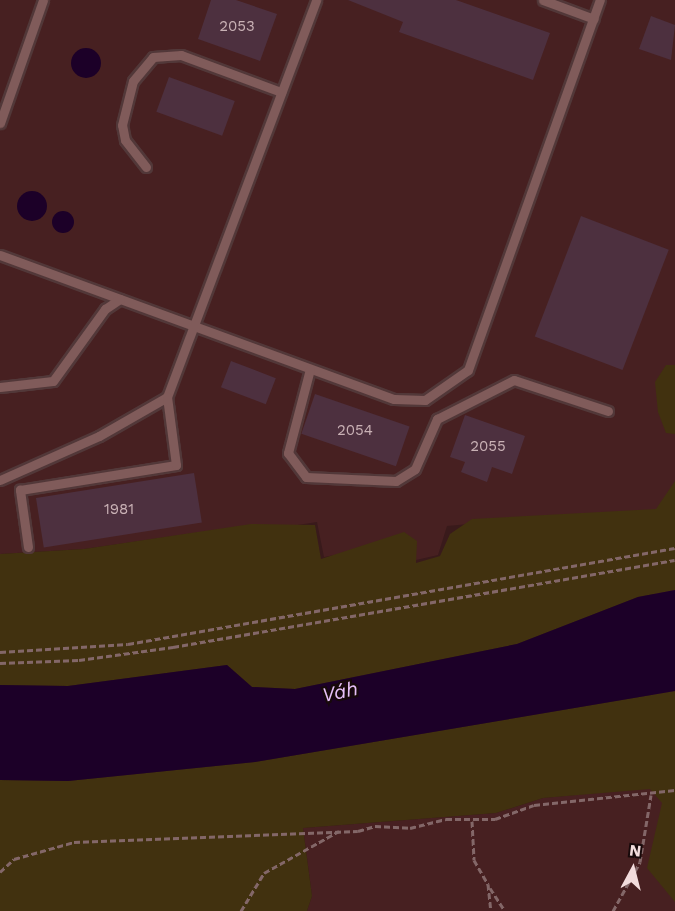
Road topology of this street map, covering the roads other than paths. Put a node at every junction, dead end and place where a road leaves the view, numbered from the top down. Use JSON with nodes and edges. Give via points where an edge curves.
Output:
{"nodes":[{"id":1,"x":43,"y":0,"type":"edge"},
{"id":2,"x":315,"y":0,"type":"edge"},
{"id":3,"x":543,"y":0,"type":"edge"},
{"id":4,"x":600,"y":0,"type":"edge"},
{"id":5,"x":594,"y":19,"type":"junction"},
{"id":6,"x":281,"y":92,"type":"junction"},
{"id":7,"x":0,"y":123,"type":"edge"},
{"id":8,"x":147,"y":167,"type":"dead end"},
{"id":9,"x":0,"y":255,"type":"edge"},
{"id":10,"x":120,"y":299,"type":"junction"},
{"id":11,"x":193,"y":326,"type":"junction"},
{"id":12,"x":310,"y":369,"type":"junction"},
{"id":13,"x":0,"y":387,"type":"edge"},
{"id":14,"x":166,"y":397,"type":"junction"},
{"id":15,"x":608,"y":411,"type":"dead end"},
{"id":16,"x":0,"y":480,"type":"edge"},
{"id":17,"x":28,"y":547,"type":"dead end"}],
"edges":[{"from":1,"to":7,"type":"lane"},
{"from":2,"to":6,"type":"lane"},
{"from":3,"to":5,"type":"lane"},
{"from":4,"to":5,"type":"lane"},
{"from":5,"to":12,"type":"lane","via":[[468,370],[448,387],[415,400],[394,399]]},
{"from":6,"to":8,"type":"lane","via":[[181,55],[153,57],[133,81],[122,124],[124,140]]},
{"from":6,"to":11,"type":"lane"},
{"from":9,"to":10,"type":"lane"},
{"from":10,"to":11,"type":"lane"},
{"from":10,"to":13,"type":"lane","via":[[105,309],[53,381]]},
{"from":11,"to":12,"type":"lane"},
{"from":11,"to":14,"type":"lane"},
{"from":12,"to":15,"type":"lane","via":[[288,453],[306,477],[396,481],[415,469],[437,418],[514,380]]},
{"from":14,"to":16,"type":"lane","via":[[99,436]]},
{"from":14,"to":17,"type":"lane","via":[[176,465],[20,490]]}]}
